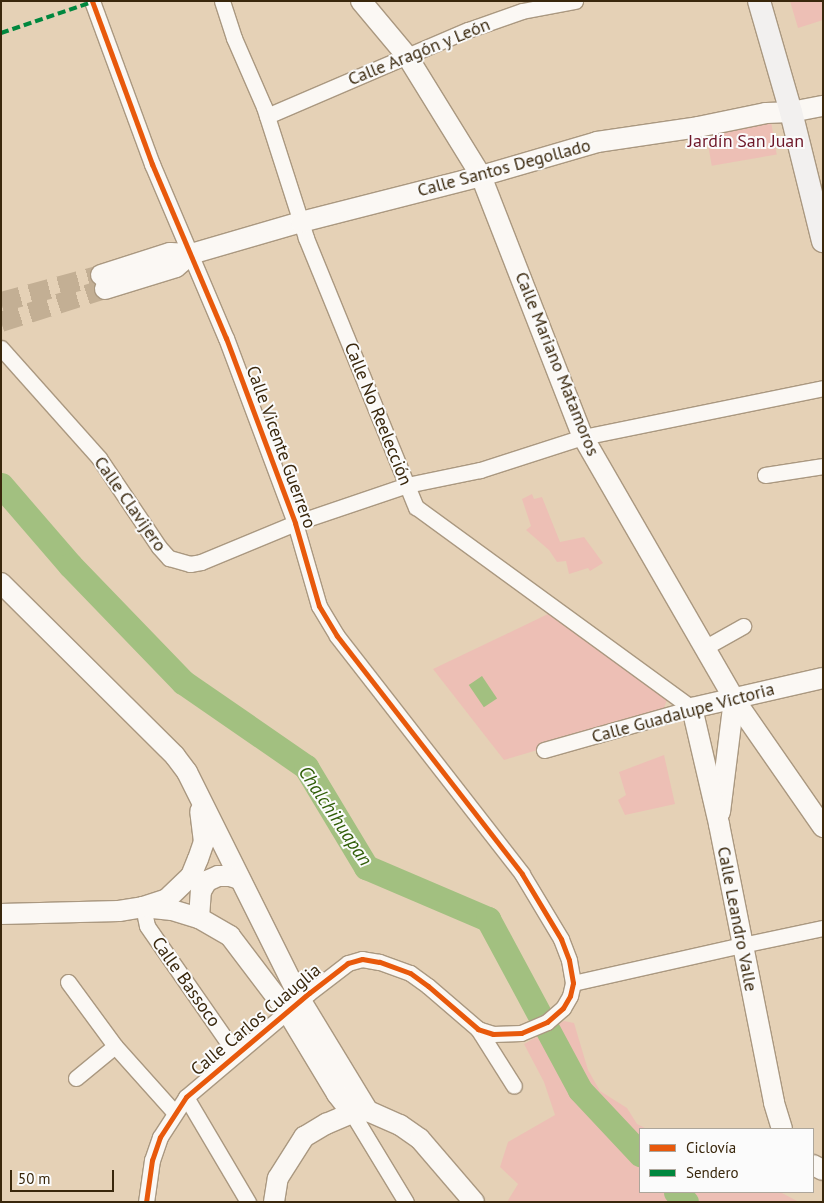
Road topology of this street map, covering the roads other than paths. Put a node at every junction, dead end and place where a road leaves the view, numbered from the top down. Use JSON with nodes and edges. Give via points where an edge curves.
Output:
{"nodes":[{"id":1,"x":92,"y":1,"type":"edge"},
{"id":2,"x":222,"y":1,"type":"edge"},
{"id":3,"x":361,"y":1,"type":"edge"},
{"id":4,"x":575,"y":1,"type":"edge"},
{"id":5,"x":759,"y":1,"type":"edge"},
{"id":6,"x":407,"y":56,"type":"junction"},
{"id":7,"x":823,"y":106,"type":"edge"},
{"id":8,"x":791,"y":112,"type":"junction"},
{"id":9,"x":267,"y":116,"type":"junction"},
{"id":10,"x":481,"y":176,"type":"junction"},
{"id":11,"x":301,"y":222,"type":"junction"},
{"id":12,"x":823,"y":241,"type":"edge"},
{"id":13,"x":191,"y":254,"type":"junction"},
{"id":14,"x":103,"y":282,"type":"tunnel mouth"},
{"id":15,"x":1,"y":348,"type":"edge"},
{"id":16,"x":823,"y":388,"type":"edge"},
{"id":17,"x":583,"y":437,"type":"junction"},
{"id":18,"x":823,"y":466,"type":"edge"},
{"id":19,"x":765,"y":475,"type":"dead end"},
{"id":20,"x":408,"y":485,"type":"junction"},
{"id":21,"x":295,"y":523,"type":"junction"},
{"id":22,"x":1,"y":583,"type":"edge"},
{"id":23,"x":743,"y":626,"type":"dead end"},
{"id":24,"x":704,"y":648,"type":"junction"},
{"id":25,"x":823,"y":678,"type":"edge"},
{"id":26,"x":734,"y":699,"type":"junction"},
{"id":27,"x":692,"y":708,"type":"junction"},
{"id":28,"x":544,"y":750,"type":"dead end"},
{"id":29,"x":198,"y":792,"type":"junction"},
{"id":30,"x":821,"y":822,"type":"edge"},
{"id":31,"x":719,"y":824,"type":"junction"},
{"id":32,"x":239,"y":879,"type":"junction"},
{"id":33,"x":143,"y":907,"type":"junction"},
{"id":34,"x":1,"y":914,"type":"edge"},
{"id":35,"x":199,"y":918,"type":"junction"},
{"id":36,"x":823,"y":928,"type":"edge"},
{"id":37,"x":738,"y":946,"type":"junction"},
{"id":38,"x":68,"y":982,"type":"dead end"},
{"id":39,"x":572,"y":989,"type":"junction"},
{"id":40,"x":294,"y":1006,"type":"junction"},
{"id":41,"x":478,"y":1029,"type":"junction"},
{"id":42,"x":115,"y":1046,"type":"junction"},
{"id":43,"x":236,"y":1054,"type":"junction"},
{"id":44,"x":76,"y":1078,"type":"dead end"},
{"id":45,"x":514,"y":1086,"type":"dead end"},
{"id":46,"x":186,"y":1097,"type":"junction"},
{"id":47,"x":174,"y":1112,"type":"junction"},
{"id":48,"x":360,"y":1112,"type":"junction"},
{"id":49,"x":782,"y":1128,"type":"edge"},
{"id":50,"x":146,"y":1202,"type":"edge"},
{"id":51,"x":248,"y":1202,"type":"edge"},
{"id":52,"x":274,"y":1202,"type":"edge"},
{"id":53,"x":406,"y":1202,"type":"edge"},
{"id":54,"x":474,"y":1202,"type":"edge"}],
"edges":[{"from":1,"to":13,"type":"street","name":"Calle Vicente Guerrero","via":[[152,164]]},
{"from":2,"to":9,"type":"street","name":"Calle No Reelección"},
{"from":3,"to":6,"type":"street","name":"Calle Mariano Matamoros"},
{"from":4,"to":6,"type":"street","name":"Calle Aragón y León","via":[[522,10]]},
{"from":5,"to":8,"type":"main road"},
{"from":6,"to":9,"type":"street","name":"Calle Aragón y León"},
{"from":6,"to":10,"type":"street","name":"Calle Mariano Matamoros"},
{"from":7,"to":8,"type":"street","name":"Calle Santos Degollado"},
{"from":8,"to":10,"type":"street","name":"Calle Santos Degollado","via":[[766,113],[597,142]]},
{"from":8,"to":12,"type":"main road"},
{"from":9,"to":11,"type":"street","name":"Calle No Reelección"},
{"from":10,"to":11,"type":"street","name":"Calle Santos Degollado"},
{"from":10,"to":17,"type":"street","name":"Calle Mariano Matamoros"},
{"from":11,"to":13,"type":"street","name":"Calle Santos Degollado"},
{"from":11,"to":20,"type":"street","name":"Calle No Reelección"},
{"from":13,"to":14,"type":"street","name":"Calle Santos Degollado","via":[[176,267]]},
{"from":13,"to":21,"type":"street","name":"Calle Vicente Guerrero"},
{"from":15,"to":21,"type":"street","name":"Calle Clavijero","via":[[99,458],[146,531],[169,558],[190,564],[201,562]]},
{"from":16,"to":17,"type":"street","name":"Calle Clavijero"},
{"from":17,"to":20,"type":"street","name":"Calle Clavijero","via":[[480,470]]},
{"from":17,"to":24,"type":"street","name":"Calle Mariano Matamoros"},
{"from":18,"to":19,"type":"street"},
{"from":20,"to":21,"type":"street","name":"Calle Clavijero"},
{"from":20,"to":27,"type":"street","name":"Calle No Reelección","via":[[416,507]]},
{"from":21,"to":39,"type":"street","name":"Calle Vicente Guerrero","via":[[319,606],[337,636],[522,874],[561,939],[569,960]]},
{"from":22,"to":29,"type":"street","via":[[175,756]]},
{"from":23,"to":24,"type":"street"},
{"from":24,"to":26,"type":"street","name":"Calle Mariano Matamoros"},
{"from":25,"to":26,"type":"street","name":"Calle Guadalupe Victoria"},
{"from":26,"to":27,"type":"street","name":"Calle Guadalupe Victoria"},
{"from":26,"to":30,"type":"street","name":"Calle Mariano Matamoros"},
{"from":26,"to":31,"type":"street"},
{"from":27,"to":28,"type":"street","name":"Calle Guadalupe Victoria"},
{"from":27,"to":31,"type":"street","name":"Calle Leandro Valle"},
{"from":29,"to":32,"type":"street"},
{"from":29,"to":33,"type":"street","via":[[204,842],[191,876],[167,899]]},
{"from":31,"to":37,"type":"street","name":"Calle Leandro Valle"},
{"from":32,"to":35,"type":"street","via":[[218,876],[207,881],[201,891]]},
{"from":32,"to":40,"type":"street"},
{"from":33,"to":34,"type":"street","via":[[119,911]]},
{"from":33,"to":35,"type":"street","via":[[172,910]]},
{"from":33,"to":43,"type":"street","name":"Calle Bassoco","via":[[147,926]]},
{"from":35,"to":40,"type":"street","via":[[230,936]]},
{"from":36,"to":37,"type":"street"},
{"from":37,"to":39,"type":"street"},
{"from":37,"to":49,"type":"street","name":"Calle Leandro Valle"},
{"from":38,"to":42,"type":"street"},
{"from":39,"to":41,"type":"street","name":"Calle Carlos Cuauglia","via":[[554,1017],[536,1028],[521,1033],[493,1034]]},
{"from":40,"to":41,"type":"street","name":"Calle Carlos Cuauglia","via":[[348,963],[362,959],[410,973]]},
{"from":40,"to":43,"type":"street","name":"Calle Carlos Cuauglia"},
{"from":40,"to":48,"type":"street","via":[[337,1094]]},
{"from":41,"to":45,"type":"street"},
{"from":42,"to":44,"type":"street"},
{"from":42,"to":47,"type":"street"},
{"from":43,"to":46,"type":"street","name":"Calle Carlos Cuauglia"},
{"from":46,"to":47,"type":"street","name":"Calle Carlos Cuauglia"},
{"from":46,"to":51,"type":"street"},
{"from":47,"to":50,"type":"street","name":"Calle Carlos Cuauglia","via":[[155,1153]]},
{"from":48,"to":52,"type":"street","via":[[304,1137],[278,1178]]},
{"from":48,"to":53,"type":"street"},
{"from":48,"to":54,"type":"street","via":[[400,1125],[420,1139]]}]}
